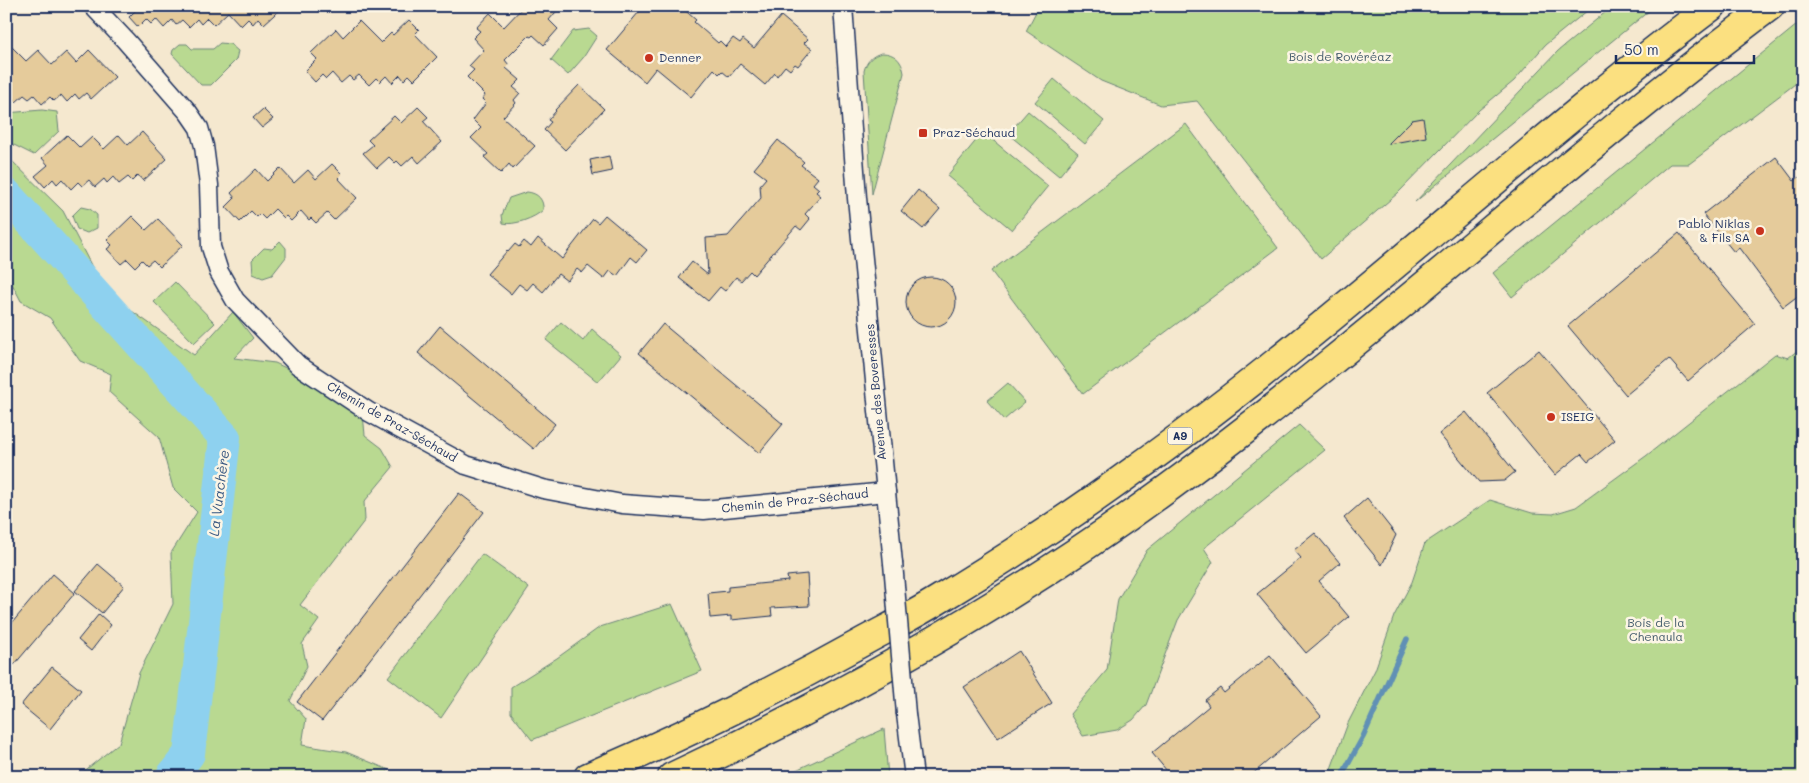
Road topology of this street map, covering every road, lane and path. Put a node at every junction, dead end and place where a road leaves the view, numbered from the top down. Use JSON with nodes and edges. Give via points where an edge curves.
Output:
{"nodes":[{"id":1,"x":93,"y":6,"type":"edge"},
{"id":2,"x":843,"y":6,"type":"edge"},
{"id":3,"x":1712,"y":6,"type":"edge"},
{"id":4,"x":1770,"y":6,"type":"edge"},
{"id":5,"x":886,"y":492,"type":"junction"},
{"id":6,"x":588,"y":777,"type":"edge"},
{"id":7,"x":672,"y":777,"type":"edge"},
{"id":8,"x":914,"y":777,"type":"edge"}],
"edges":[{"from":1,"to":5,"type":"street","name":"Chemin de Praz-Séchaud","via":[[199,128],[209,185],[211,247],[218,272],[235,300],[298,366],[369,412],[466,465],[543,489],[622,504],[704,510]]},
{"from":2,"to":5,"type":"street","name":"Avenue des Boveresses","via":[[858,207]]},
{"from":3,"to":6,"type":"highway","number":"A9","via":[[1284,357],[1134,471],[1046,532],[936,601],[796,679],[711,722]]},
{"from":4,"to":7,"type":"highway","via":[[1639,107],[1284,400],[1117,524],[1003,600],[870,678]]},
{"from":5,"to":8,"type":"street","name":"Avenue des Boveresses","bridge":true}]}
